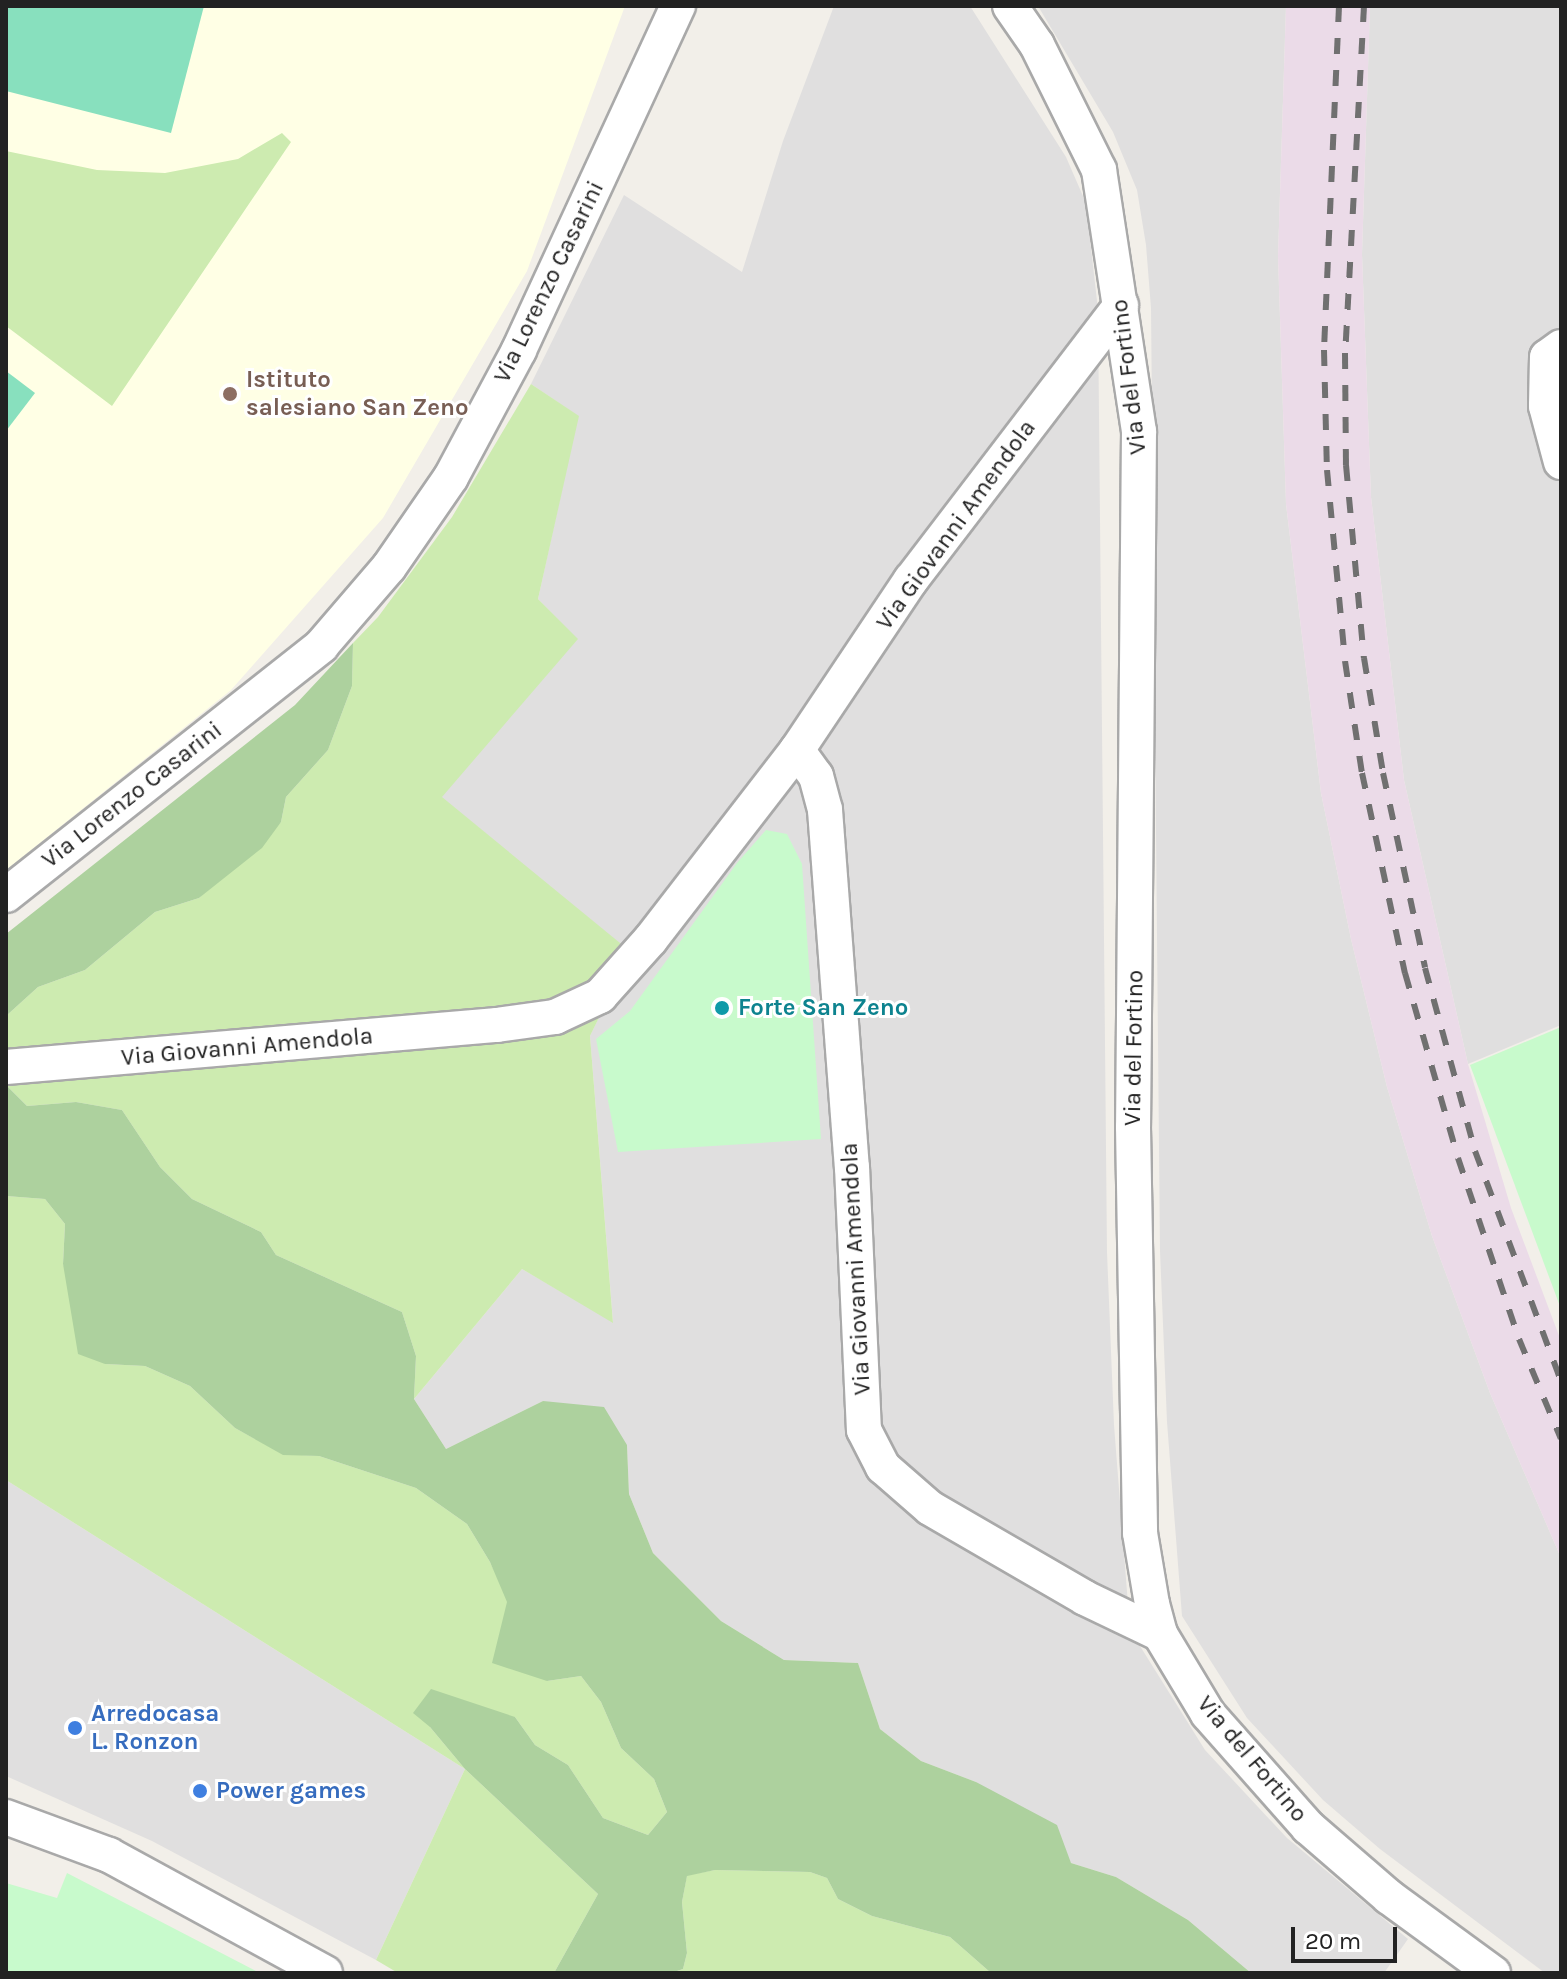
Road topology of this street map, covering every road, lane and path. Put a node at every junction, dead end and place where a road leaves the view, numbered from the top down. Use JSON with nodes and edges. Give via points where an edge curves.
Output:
{"nodes":[{"id":1,"x":678,"y":6,"type":"edge"},
{"id":2,"x":1010,"y":6,"type":"edge"},
{"id":3,"x":1121,"y":305,"type":"junction"},
{"id":4,"x":1561,"y":347,"type":"edge"},
{"id":5,"x":1561,"y":462,"type":"edge"},
{"id":6,"x":797,"y":750,"type":"junction"},
{"id":7,"x":6,"y":895,"type":"edge"},
{"id":8,"x":6,"y":1067,"type":"edge"},
{"id":9,"x":1160,"y":1634,"type":"junction"},
{"id":10,"x":6,"y":1817,"type":"edge"},
{"id":11,"x":325,"y":1973,"type":"edge"},
{"id":12,"x":1493,"y":1973,"type":"edge"}],
"edges":[{"from":1,"to":7,"type":"street","name":"Via Lorenzo Casarini","via":[[519,350],[451,477],[389,567],[321,646]]},
{"from":2,"to":3,"type":"street","name":"Via del Fortino","via":[[1037,45],[1099,170]]},
{"from":3,"to":6,"type":"street","name":"Via Giovanni Amendola","via":[[911,580]]},
{"from":3,"to":9,"type":"street","name":"Via del Fortino","via":[[1139,431],[1133,1127],[1140,1533]]},
{"from":4,"to":5,"type":"street","via":[[1547,357],[1546,406]]},
{"from":6,"to":8,"type":"street","name":"Via Giovanni Amendola","via":[[651,939],[600,996],[555,1017],[414,1034]]},
{"from":6,"to":9,"type":"street","name":"Via Giovanni Amendola","via":[[816,776],[825,810],[852,1167],[864,1430],[883,1467],[930,1508],[1085,1598]]},
{"from":9,"to":12,"type":"street","name":"Via del Fortino","via":[[1208,1714],[1308,1827],[1389,1897]]},
{"from":10,"to":11,"type":"street","via":[[109,1855]]}]}
